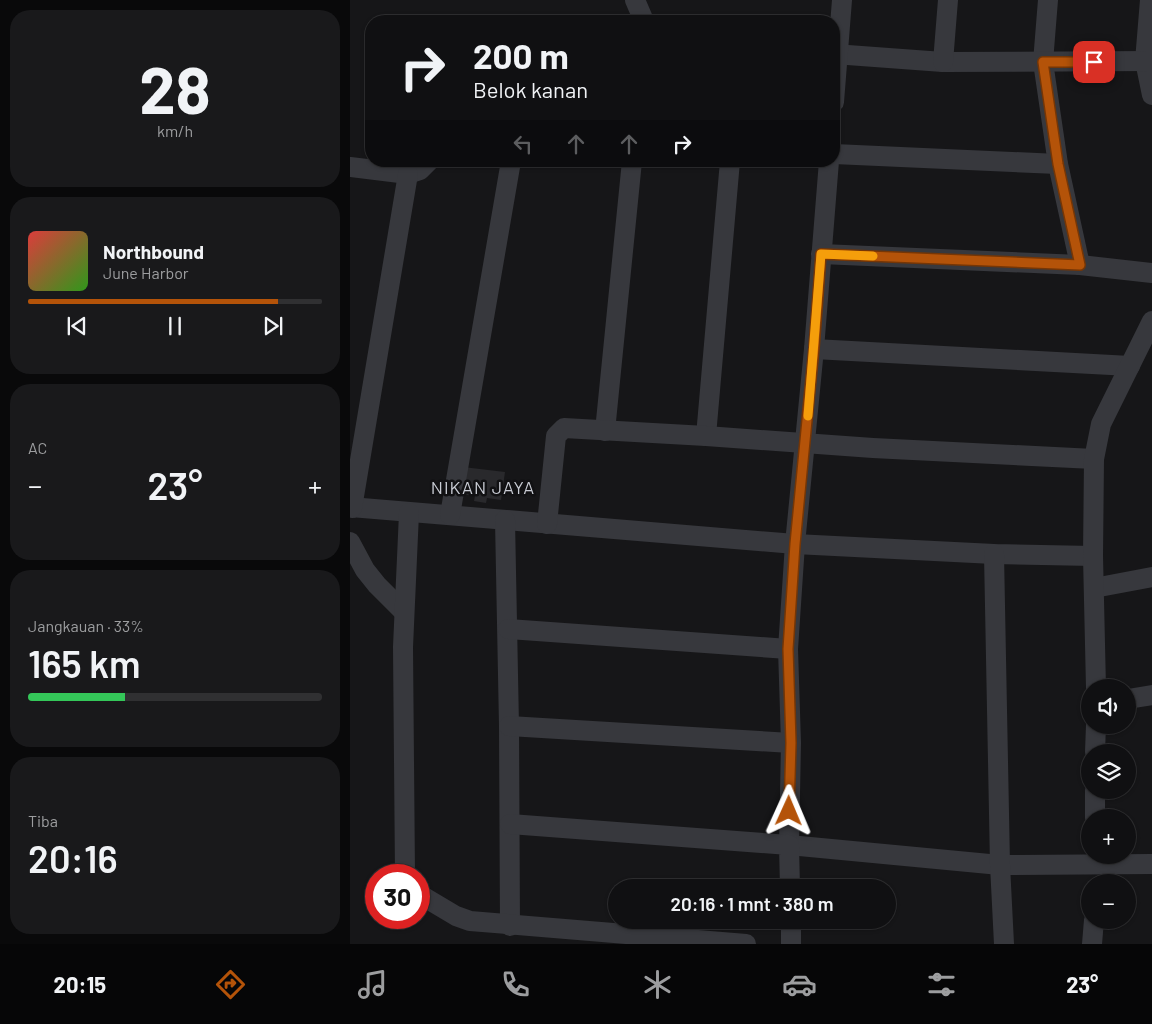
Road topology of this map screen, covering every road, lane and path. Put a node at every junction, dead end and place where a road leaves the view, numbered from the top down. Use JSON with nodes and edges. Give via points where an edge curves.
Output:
{"nodes":[{"id":1,"x":635,"y":0,"type":"edge"},
{"id":2,"x":842,"y":0,"type":"edge"},
{"id":3,"x":948,"y":0,"type":"edge"},
{"id":4,"x":1048,"y":0,"type":"edge"},
{"id":5,"x":1150,"y":0,"type":"edge"},
{"id":6,"x":641,"y":15,"type":"edge"},
{"id":7,"x":840,"y":18,"type":"edge"},
{"id":8,"x":840,"y":54,"type":"edge"},
{"id":9,"x":1149,"y":61,"type":"edge"},
{"id":10,"x":943,"y":62,"type":"junction"},
{"id":11,"x":1043,"y":62,"type":"junction"},
{"id":12,"x":1152,"y":95,"type":"edge"},
{"id":13,"x":840,"y":154,"type":"edge"},
{"id":14,"x":1058,"y":164,"type":"junction"},
{"id":15,"x":350,"y":167,"type":"edge"},
{"id":16,"x":423,"y":167,"type":"edge"},
{"id":17,"x":510,"y":167,"type":"edge"},
{"id":18,"x":631,"y":167,"type":"edge"},
{"id":19,"x":729,"y":167,"type":"edge"},
{"id":20,"x":828,"y":167,"type":"edge"},
{"id":21,"x":408,"y":174,"type":"junction"},
{"id":22,"x":821,"y":254,"type":"junction"},
{"id":23,"x":1080,"y":265,"type":"junction"},
{"id":24,"x":1152,"y":273,"type":"edge"},
{"id":25,"x":1152,"y":322,"type":"edge"},
{"id":26,"x":814,"y":348,"type":"junction"},
{"id":27,"x":1130,"y":366,"type":"junction"},
{"id":28,"x":605,"y":431,"type":"junction"},
{"id":29,"x":706,"y":436,"type":"junction"},
{"id":30,"x":806,"y":442,"type":"junction"},
{"id":31,"x":1094,"y":458,"type":"junction"},
{"id":32,"x":351,"y":507,"type":"edge"},
{"id":33,"x":409,"y":512,"type":"junction"},
{"id":34,"x":450,"y":515,"type":"junction"},
{"id":35,"x":505,"y":520,"type":"junction"},
{"id":36,"x":547,"y":524,"type":"junction"},
{"id":37,"x":350,"y":542,"type":"edge"},
{"id":38,"x":795,"y":544,"type":"junction"},
{"id":39,"x":994,"y":554,"type":"junction"},
{"id":40,"x":1093,"y":556,"type":"junction"},
{"id":41,"x":1152,"y":577,"type":"edge"},
{"id":42,"x":1094,"y":588,"type":"junction"},
{"id":43,"x":404,"y":612,"type":"junction"},
{"id":44,"x":508,"y":629,"type":"junction"},
{"id":45,"x":788,"y":649,"type":"junction"},
{"id":46,"x":1096,"y":679,"type":"edge"},
{"id":47,"x":1152,"y":695,"type":"edge"},
{"id":48,"x":1136,"y":698,"type":"edge"},
{"id":49,"x":509,"y":726,"type":"junction"},
{"id":50,"x":791,"y":743,"type":"junction"},
{"id":51,"x":510,"y":824,"type":"junction"},
{"id":52,"x":789,"y":845,"type":"junction"},
{"id":53,"x":405,"y":864,"type":"edge"},
{"id":54,"x":1152,"y":864,"type":"edge"},
{"id":55,"x":1000,"y":865,"type":"junction"},
{"id":56,"x":1094,"y":868,"type":"edge"},
{"id":57,"x":790,"y":879,"type":"edge"},
{"id":58,"x":430,"y":900,"type":"edge"},
{"id":59,"x":510,"y":926,"type":"junction"},
{"id":60,"x":791,"y":929,"type":"edge"},
{"id":61,"x":1093,"y":929,"type":"edge"},
{"id":62,"x":746,"y":944,"type":"edge"},
{"id":63,"x":791,"y":944,"type":"edge"},
{"id":64,"x":1004,"y":944,"type":"edge"},
{"id":65,"x":1092,"y":944,"type":"edge"}],
"edges":[{"from":1,"to":6,"type":"street"},
{"from":2,"to":7,"type":"street"},
{"from":3,"to":10,"type":"street"},
{"from":4,"to":11,"type":"street"},
{"from":5,"to":9,"type":"street"},
{"from":8,"to":10,"type":"street"},
{"from":9,"to":11,"type":"street"},
{"from":9,"to":12,"type":"street"},
{"from":10,"to":11,"type":"street"},
{"from":11,"to":14,"type":"street"},
{"from":13,"to":14,"type":"street"},
{"from":14,"to":23,"type":"street"},
{"from":15,"to":21,"type":"street"},
{"from":16,"to":21,"type":"street"},
{"from":17,"to":34,"type":"street"},
{"from":18,"to":28,"type":"street"},
{"from":19,"to":29,"type":"street"},
{"from":20,"to":22,"type":"street"},
{"from":21,"to":32,"type":"street"},
{"from":22,"to":23,"type":"street"},
{"from":22,"to":26,"type":"street"},
{"from":23,"to":24,"type":"street"},
{"from":25,"to":27,"type":"street"},
{"from":26,"to":27,"type":"street"},
{"from":26,"to":30,"type":"street"},
{"from":27,"to":31,"type":"street","via":[[1101,424]]},
{"from":28,"to":29,"type":"street"},
{"from":28,"to":36,"type":"street","via":[[564,428],[556,436]]},
{"from":29,"to":30,"type":"street"},
{"from":30,"to":31,"type":"street"},
{"from":30,"to":38,"type":"street"},
{"from":31,"to":40,"type":"street"},
{"from":32,"to":33,"type":"street"},
{"from":33,"to":34,"type":"street"},
{"from":33,"to":43,"type":"street"},
{"from":34,"to":35,"type":"street"},
{"from":35,"to":36,"type":"street"},
{"from":35,"to":44,"type":"street"},
{"from":36,"to":38,"type":"street"},
{"from":37,"to":43,"type":"street","via":[[377,585]]},
{"from":38,"to":39,"type":"street"},
{"from":38,"to":45,"type":"street"},
{"from":39,"to":40,"type":"street"},
{"from":39,"to":55,"type":"street"},
{"from":40,"to":42,"type":"street"},
{"from":41,"to":42,"type":"street"},
{"from":42,"to":46,"type":"street"},
{"from":43,"to":53,"type":"street"},
{"from":44,"to":45,"type":"street"},
{"from":44,"to":49,"type":"street"},
{"from":45,"to":50,"type":"street"},
{"from":47,"to":48,"type":"street"},
{"from":49,"to":50,"type":"street"},
{"from":49,"to":51,"type":"street"},
{"from":50,"to":52,"type":"street"},
{"from":51,"to":52,"type":"street"},
{"from":51,"to":59,"type":"street"},
{"from":52,"to":55,"type":"street"},
{"from":52,"to":57,"type":"street"},
{"from":54,"to":56,"type":"street"},
{"from":55,"to":56,"type":"street"},
{"from":55,"to":64,"type":"street"},
{"from":58,"to":59,"type":"street","via":[[464,920]]},
{"from":59,"to":62,"type":"street"},
{"from":60,"to":63,"type":"street"},
{"from":61,"to":65,"type":"street"}]}
